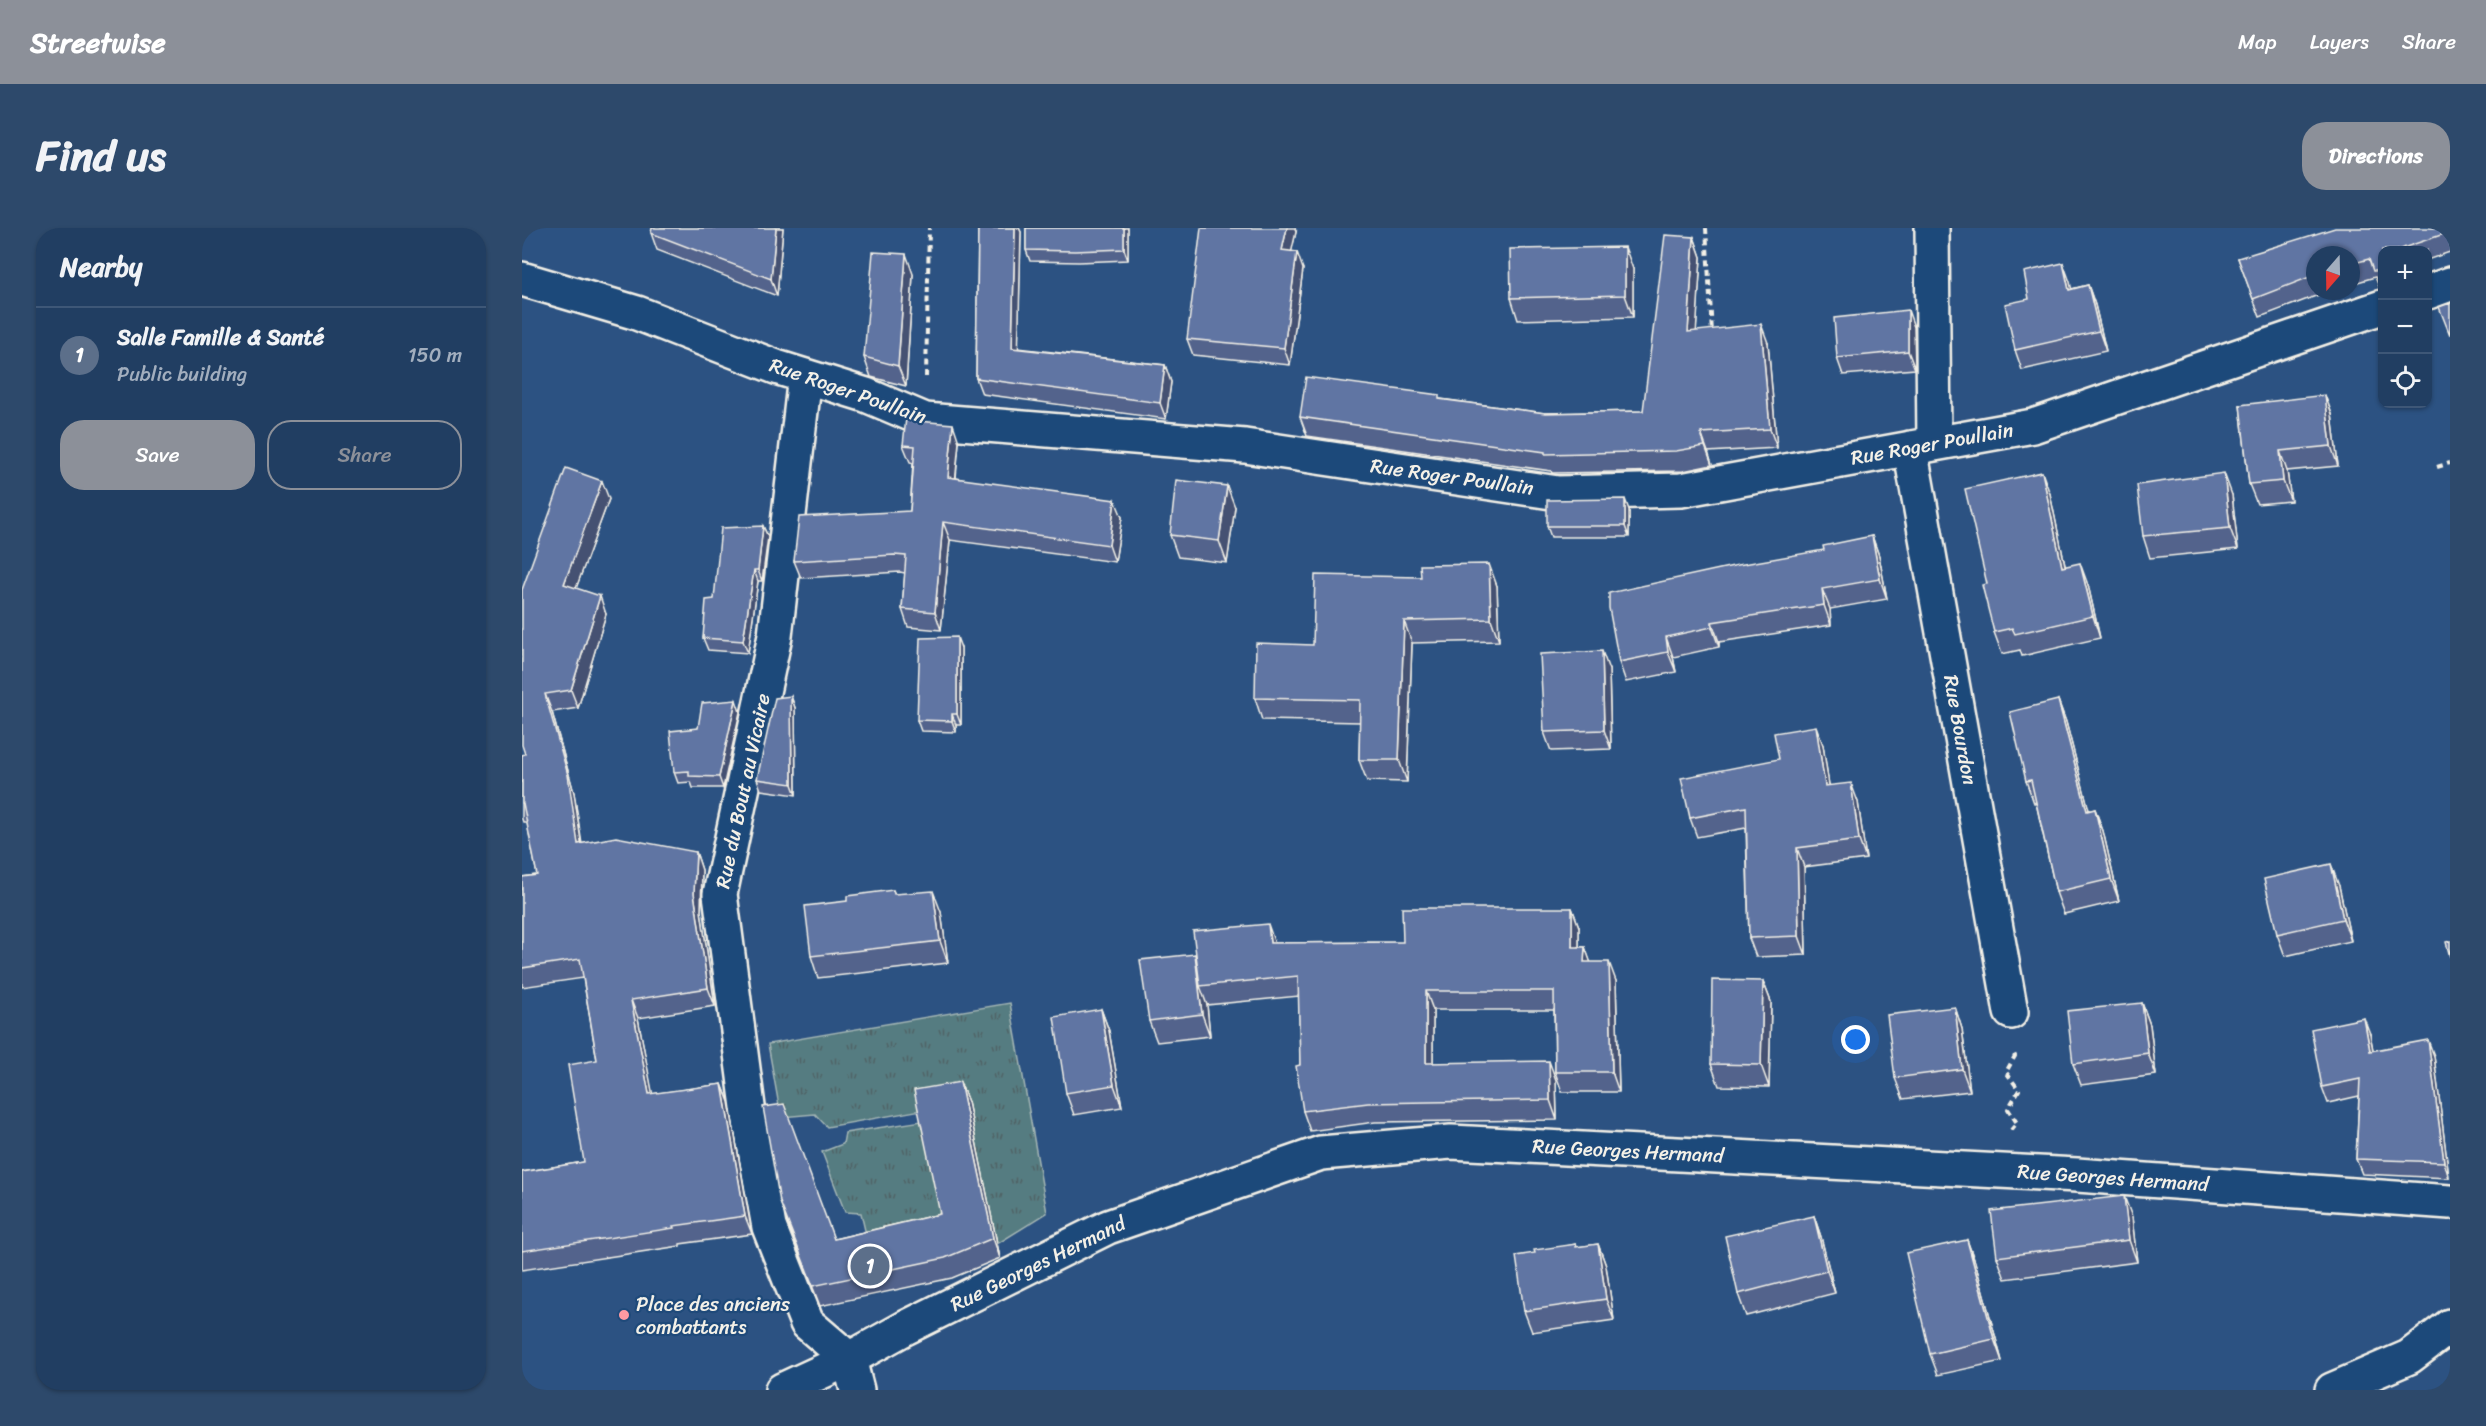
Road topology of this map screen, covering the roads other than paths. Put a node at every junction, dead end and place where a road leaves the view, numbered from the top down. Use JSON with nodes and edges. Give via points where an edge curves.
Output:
{"nodes":[{"id":1,"x":1932,"y":228,"type":"edge"},
{"id":2,"x":522,"y":279,"type":"edge"},
{"id":3,"x":2450,"y":284,"type":"edge"},
{"id":4,"x":2432,"y":290,"type":"edge"},
{"id":5,"x":2378,"y":308,"type":"edge"},
{"id":6,"x":806,"y":376,"type":"junction"},
{"id":7,"x":1922,"y":446,"type":"junction"},
{"id":8,"x":2011,"y":1012,"type":"road end"},
{"id":9,"x":2450,"y":1202,"type":"edge"},
{"id":10,"x":2450,"y":1326,"type":"edge"},
{"id":11,"x":849,"y":1359,"type":"junction"},
{"id":12,"x":782,"y":1390,"type":"edge"},
{"id":13,"x":857,"y":1390,"type":"edge"},
{"id":14,"x":2332,"y":1390,"type":"edge"}],
"edges":[{"from":1,"to":7,"type":"street","name":"Rue Bourdon"},
{"from":2,"to":6,"type":"street","name":"Rue Roger Poullain","via":[[637,313]]},
{"from":3,"to":4,"type":"street"},
{"from":5,"to":7,"type":"street","name":"Rue Roger Poullain","via":[[2033,426]]},
{"from":6,"to":7,"type":"street","name":"Rue Roger Poullain","via":[[925,420],[1245,446],[1558,493],[1681,490]]},
{"from":6,"to":11,"type":"street","name":"Rue du Bout au Vicaire","via":[[775,636],[720,894],[750,1122],[769,1227],[807,1323]]},
{"from":7,"to":8,"type":"street","name":"Rue Bourdon"},
{"from":9,"to":11,"type":"street","name":"Rue Georges Hermand","via":[[2078,1175],[1451,1142],[1321,1153],[1108,1227]]},
{"from":10,"to":14,"type":"street","via":[[2409,1357]]},
{"from":11,"to":12,"type":"street"},
{"from":11,"to":13,"type":"street"}]}
